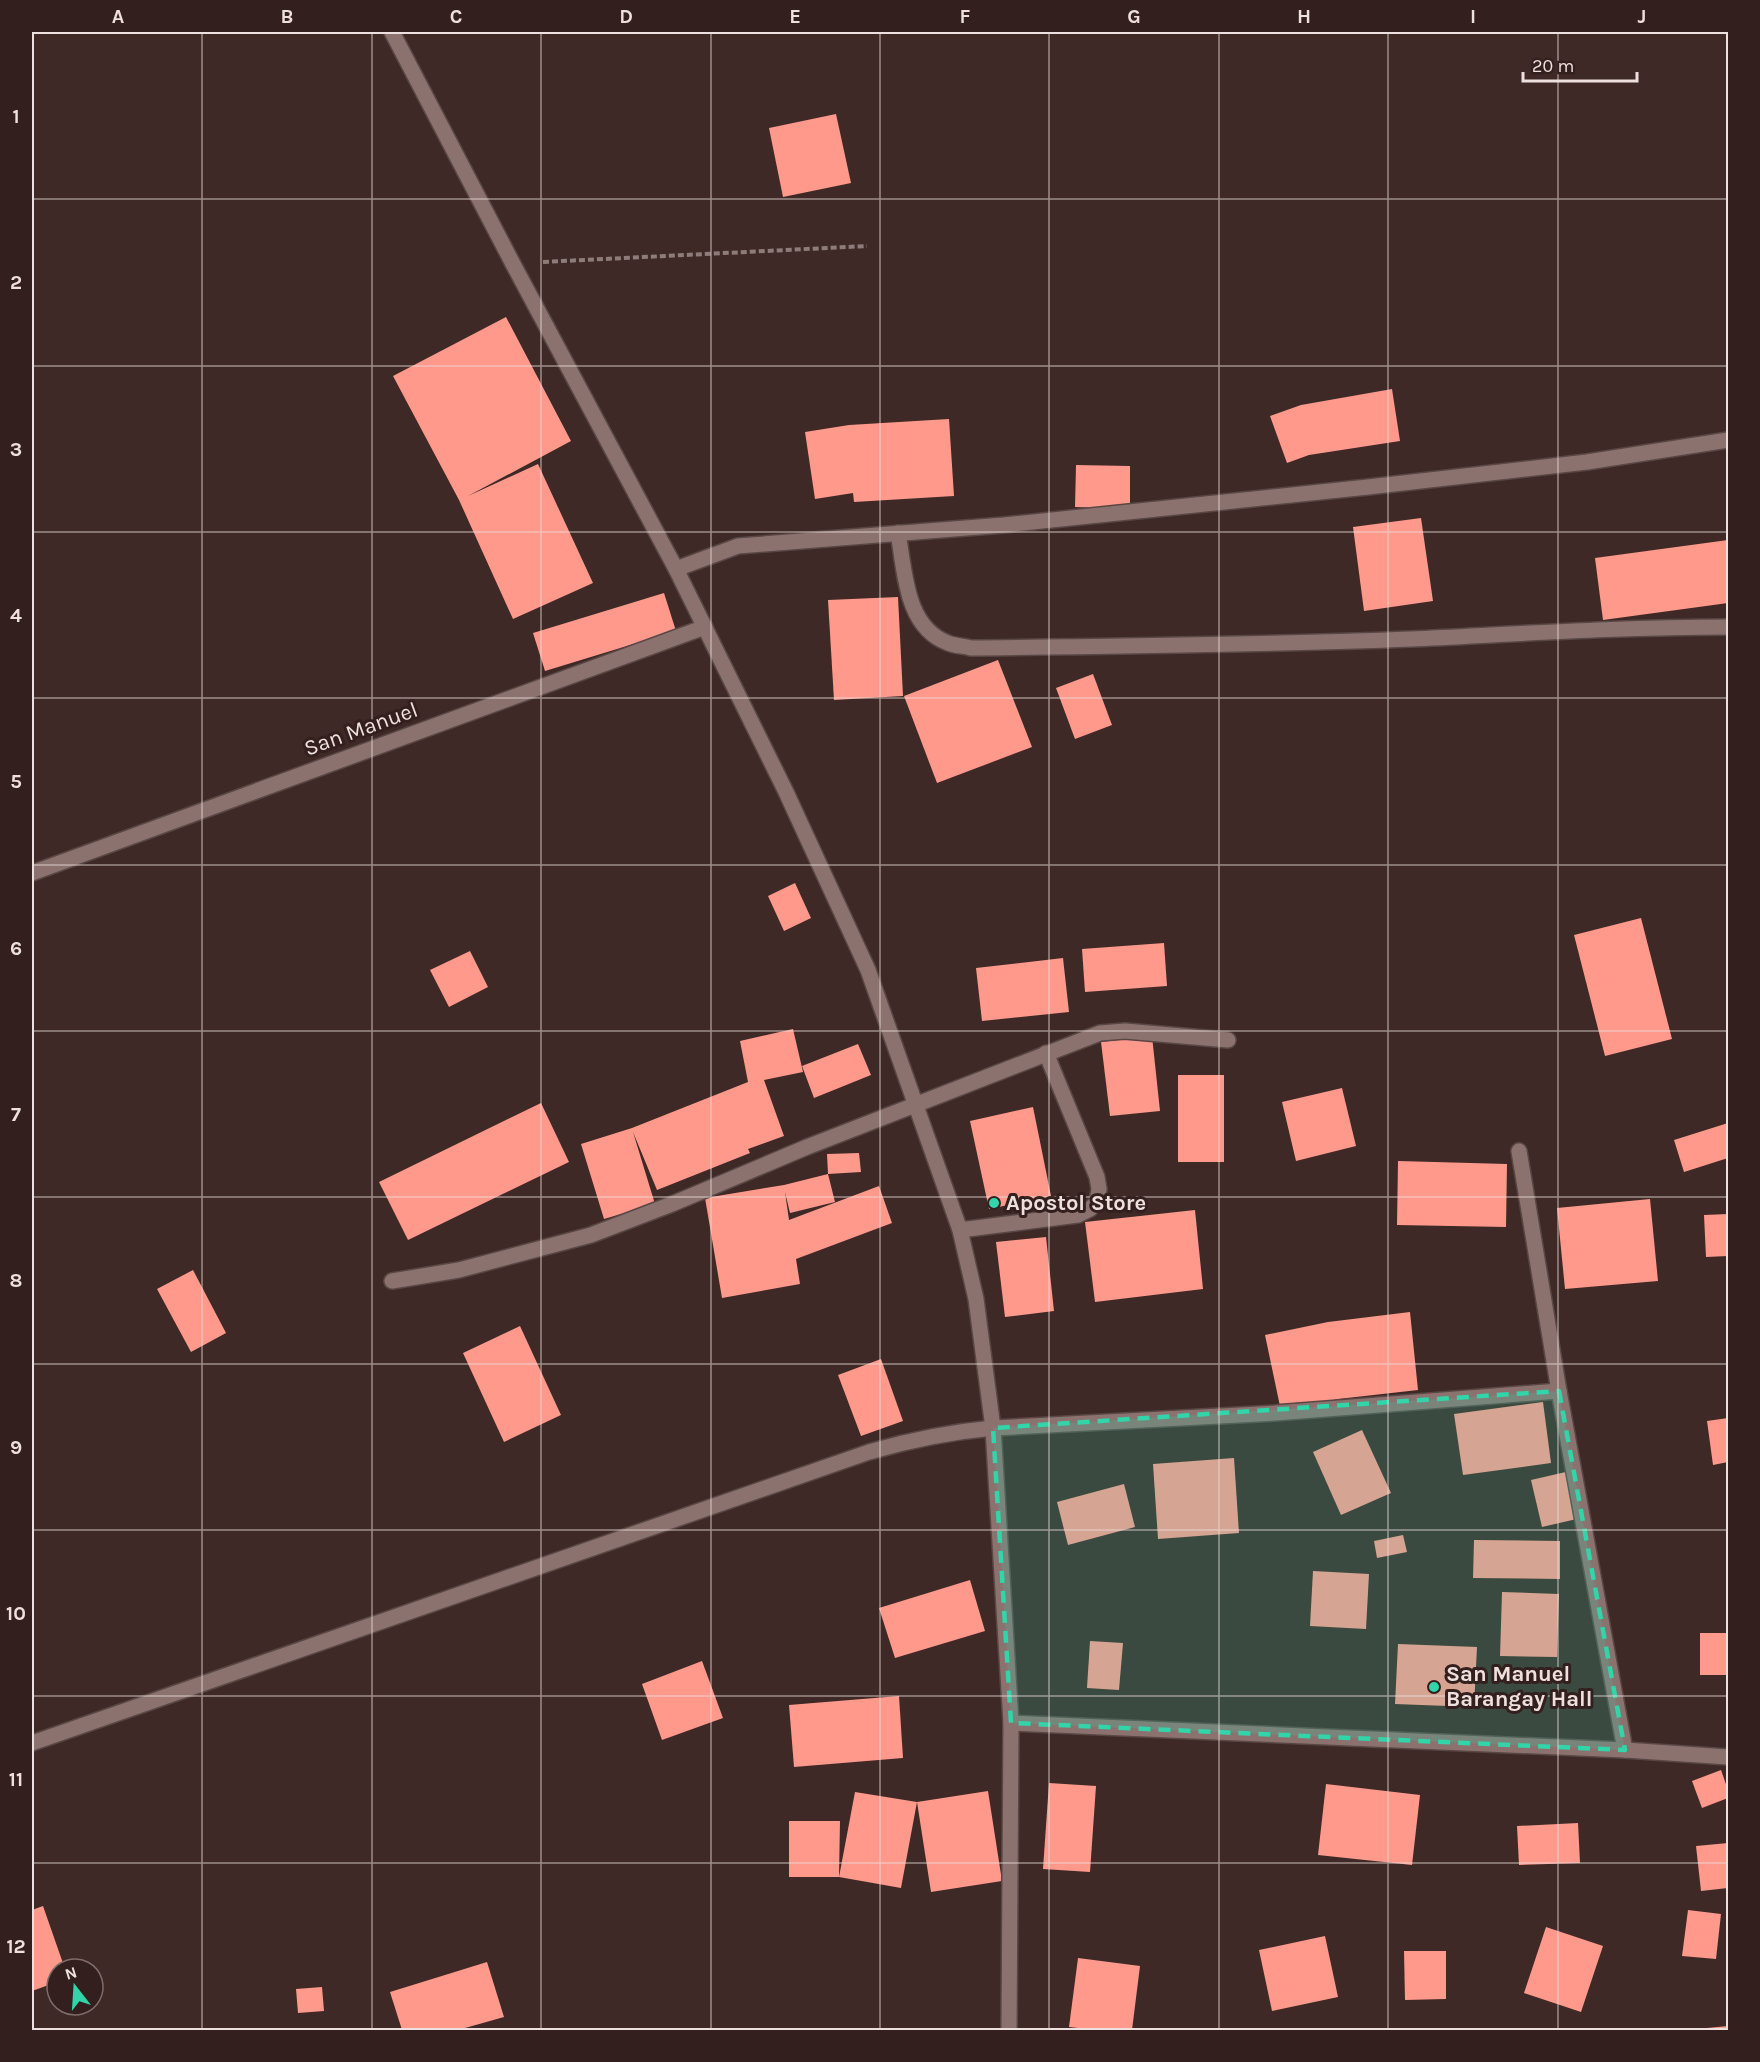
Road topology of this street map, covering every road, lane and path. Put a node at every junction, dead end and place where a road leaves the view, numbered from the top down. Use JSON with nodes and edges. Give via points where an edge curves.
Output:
{"nodes":[{"id":1,"x":392,"y":32,"type":"edge"},
{"id":2,"x":867,"y":246,"type":"dead end"},
{"id":3,"x":513,"y":264,"type":"junction"},
{"id":4,"x":1728,"y":440,"type":"edge"},
{"id":5,"x":898,"y":533,"type":"junction"},
{"id":6,"x":676,"y":569,"type":"junction"},
{"id":7,"x":705,"y":627,"type":"junction"},
{"id":8,"x":1728,"y":627,"type":"edge"},
{"id":9,"x":32,"y":873,"type":"edge"},
{"id":10,"x":1228,"y":1040,"type":"dead end"},
{"id":11,"x":1047,"y":1053,"type":"junction"},
{"id":12,"x":917,"y":1105,"type":"junction"},
{"id":13,"x":1519,"y":1151,"type":"dead end"},
{"id":14,"x":960,"y":1230,"type":"junction"},
{"id":15,"x":392,"y":1281,"type":"dead end"},
{"id":16,"x":1559,"y":1391,"type":"junction"},
{"id":17,"x":993,"y":1428,"type":"junction"},
{"id":18,"x":1011,"y":1723,"type":"junction"},
{"id":19,"x":32,"y":1743,"type":"edge"},
{"id":20,"x":1625,"y":1750,"type":"junction"},
{"id":21,"x":1728,"y":1758,"type":"edge"},
{"id":22,"x":1009,"y":2031,"type":"edge"}],
"edges":[{"from":1,"to":3,"type":"street"},
{"from":2,"to":3,"type":"path"},
{"from":3,"to":6,"type":"street"},
{"from":4,"to":5,"type":"street","via":[[1587,462],[1368,488]]},
{"from":5,"to":6,"type":"street","via":[[738,546]]},
{"from":5,"to":8,"type":"street","via":[[909,598],[918,618],[930,633],[948,643],[971,648],[1189,646]]},
{"from":6,"to":7,"type":"street"},
{"from":7,"to":9,"type":"street","name":"San Manuel"},
{"from":7,"to":12,"type":"street","via":[[868,970]]},
{"from":10,"to":11,"type":"street","via":[[1125,1031],[1100,1033]]},
{"from":11,"to":12,"type":"street"},
{"from":11,"to":14,"type":"street","via":[[1097,1177],[1097,1202],[1078,1215]]},
{"from":12,"to":14,"type":"street"},
{"from":12,"to":15,"type":"street","via":[[591,1235],[459,1270]]},
{"from":13,"to":16,"type":"street"},
{"from":14,"to":17,"type":"street","via":[[976,1299]]},
{"from":16,"to":17,"type":"street","via":[[1275,1413]]},
{"from":16,"to":20,"type":"street"},
{"from":17,"to":18,"type":"street"},
{"from":17,"to":19,"type":"street","via":[[910,1440],[869,1452]]},
{"from":18,"to":20,"type":"street"},
{"from":18,"to":22,"type":"street"},
{"from":20,"to":21,"type":"street"}]}
